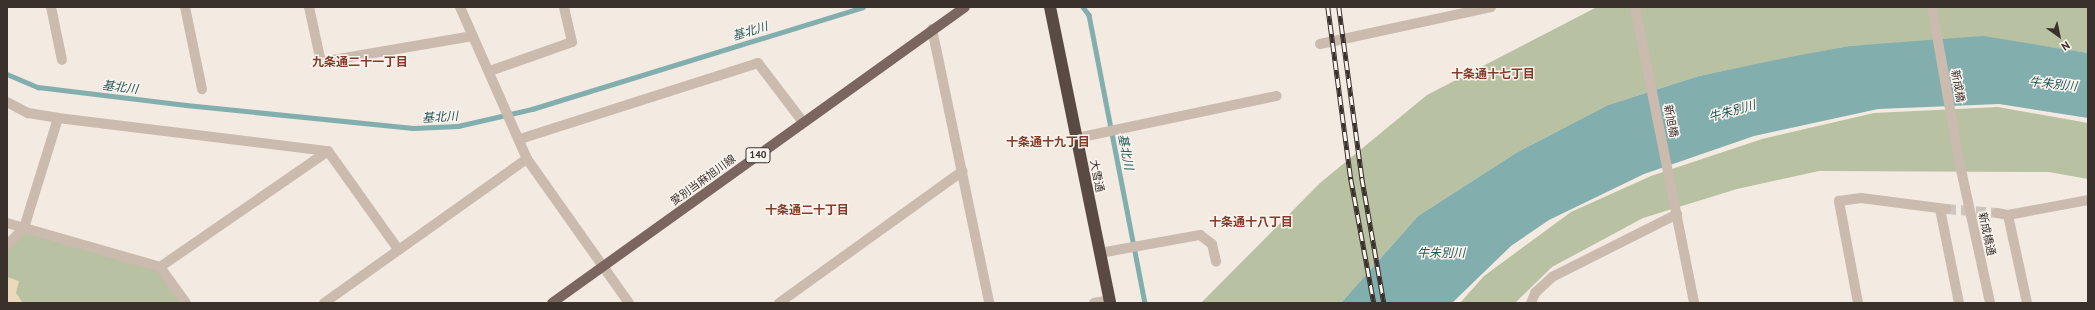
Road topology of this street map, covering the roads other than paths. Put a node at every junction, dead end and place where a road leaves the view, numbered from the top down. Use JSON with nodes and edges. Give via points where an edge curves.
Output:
{"nodes":[{"id":1,"x":51,"y":7,"type":"edge"},
{"id":2,"x":185,"y":7,"type":"edge"},
{"id":3,"x":309,"y":7,"type":"edge"},
{"id":4,"x":460,"y":7,"type":"edge"},
{"id":5,"x":564,"y":7,"type":"edge"},
{"id":6,"x":965,"y":7,"type":"edge"},
{"id":7,"x":1050,"y":7,"type":"edge"},
{"id":8,"x":1491,"y":7,"type":"edge"},
{"id":9,"x":1635,"y":7,"type":"edge"},
{"id":10,"x":1932,"y":7,"type":"edge"},
{"id":11,"x":932,"y":29,"type":"junction"},
{"id":12,"x":473,"y":36,"type":"junction"},
{"id":13,"x":1320,"y":44,"type":"dead end"},
{"id":14,"x":62,"y":60,"type":"dead end"},
{"id":15,"x":490,"y":71,"type":"junction"},
{"id":16,"x":202,"y":88,"type":"dead end"},
{"id":17,"x":1277,"y":96,"type":"dead end"},
{"id":18,"x":7,"y":102,"type":"edge"},
{"id":19,"x":58,"y":118,"type":"junction"},
{"id":20,"x":803,"y":122,"type":"junction"},
{"id":21,"x":1076,"y":138,"type":"junction"},
{"id":22,"x":520,"y":139,"type":"junction"},
{"id":23,"x":328,"y":150,"type":"junction"},
{"id":24,"x":527,"y":159,"type":"junction"},
{"id":25,"x":1961,"y":168,"type":"joint"},
{"id":26,"x":963,"y":172,"type":"junction"},
{"id":27,"x":2088,"y":200,"type":"edge"},
{"id":28,"x":1997,"y":213,"type":"tunnel mouth"},
{"id":29,"x":1677,"y":214,"type":"junction"},
{"id":30,"x":2008,"y":215,"type":"junction"},
{"id":31,"x":7,"y":223,"type":"edge"},
{"id":32,"x":24,"y":228,"type":"junction"},
{"id":33,"x":7,"y":245,"type":"edge"},
{"id":34,"x":398,"y":249,"type":"junction"},
{"id":35,"x":1100,"y":253,"type":"junction"},
{"id":36,"x":1216,"y":262,"type":"dead end"},
{"id":37,"x":160,"y":267,"type":"junction"},
{"id":38,"x":603,"y":267,"type":"junction"},
{"id":39,"x":1110,"y":302,"type":"edge"},
{"id":40,"x":186,"y":303,"type":"edge"},
{"id":41,"x":324,"y":303,"type":"edge"},
{"id":42,"x":552,"y":303,"type":"edge"},
{"id":43,"x":629,"y":303,"type":"edge"},
{"id":44,"x":779,"y":303,"type":"edge"},
{"id":45,"x":989,"y":303,"type":"edge"},
{"id":46,"x":1094,"y":303,"type":"edge"},
{"id":47,"x":1531,"y":303,"type":"edge"},
{"id":48,"x":1694,"y":303,"type":"edge"},
{"id":49,"x":1858,"y":303,"type":"edge"},
{"id":50,"x":1959,"y":303,"type":"edge"},
{"id":51,"x":1990,"y":303,"type":"edge"},
{"id":52,"x":2027,"y":303,"type":"edge"}],
"edges":[{"from":1,"to":14,"type":"street"},
{"from":2,"to":16,"type":"street"},
{"from":3,"to":12,"type":"street","via":[[321,62]]},
{"from":4,"to":12,"type":"street"},
{"from":5,"to":15,"type":"street","via":[[572,42]]},
{"from":6,"to":11,"type":"main road","name":"愛別当麻旭川線","number":"140"},
{"from":7,"to":21,"type":"highway","name":"大雪通"},
{"from":8,"to":13,"type":"street"},
{"from":9,"to":29,"type":"street","name":"新旭橋"},
{"from":10,"to":25,"type":"street","name":"新成橋"},
{"from":11,"to":20,"type":"main road","name":"愛別当麻旭川線","number":"140"},
{"from":11,"to":26,"type":"street"},
{"from":12,"to":15,"type":"street"},
{"from":15,"to":22,"type":"street"},
{"from":17,"to":21,"type":"street"},
{"from":18,"to":19,"type":"street","via":[[28,113]]},
{"from":19,"to":23,"type":"street"},
{"from":19,"to":32,"type":"street"},
{"from":20,"to":22,"type":"street","via":[[758,63]]},
{"from":20,"to":38,"type":"main road","name":"愛別当麻旭川線","number":"140"},
{"from":21,"to":35,"type":"highway","name":"大雪通"},
{"from":22,"to":24,"type":"street"},
{"from":23,"to":34,"type":"street"},
{"from":23,"to":37,"type":"street"},
{"from":24,"to":34,"type":"street"},
{"from":24,"to":38,"type":"street"},
{"from":25,"to":51,"type":"street","name":"新成橋通"},
{"from":26,"to":44,"type":"street"},
{"from":26,"to":45,"type":"street"},
{"from":27,"to":30,"type":"street"},
{"from":28,"to":30,"type":"street"},
{"from":29,"to":47,"type":"street","via":[[1552,277],[1535,293]]},
{"from":29,"to":48,"type":"street","name":"新旭橋"},
{"from":30,"to":52,"type":"street"},
{"from":31,"to":32,"type":"street"},
{"from":32,"to":33,"type":"street"},
{"from":32,"to":37,"type":"street"},
{"from":34,"to":41,"type":"street"},
{"from":35,"to":36,"type":"street","via":[[1200,235],[1212,244]]},
{"from":35,"to":39,"type":"highway","name":"大雪通"},
{"from":37,"to":40,"type":"street"},
{"from":38,"to":42,"type":"main road","name":"愛別当麻旭川線","number":"140"},
{"from":38,"to":43,"type":"street"},
{"from":39,"to":46,"type":"street"},
{"from":49,"to":50,"type":"street","via":[[1839,202],[1861,198],[1943,209]]}]}
